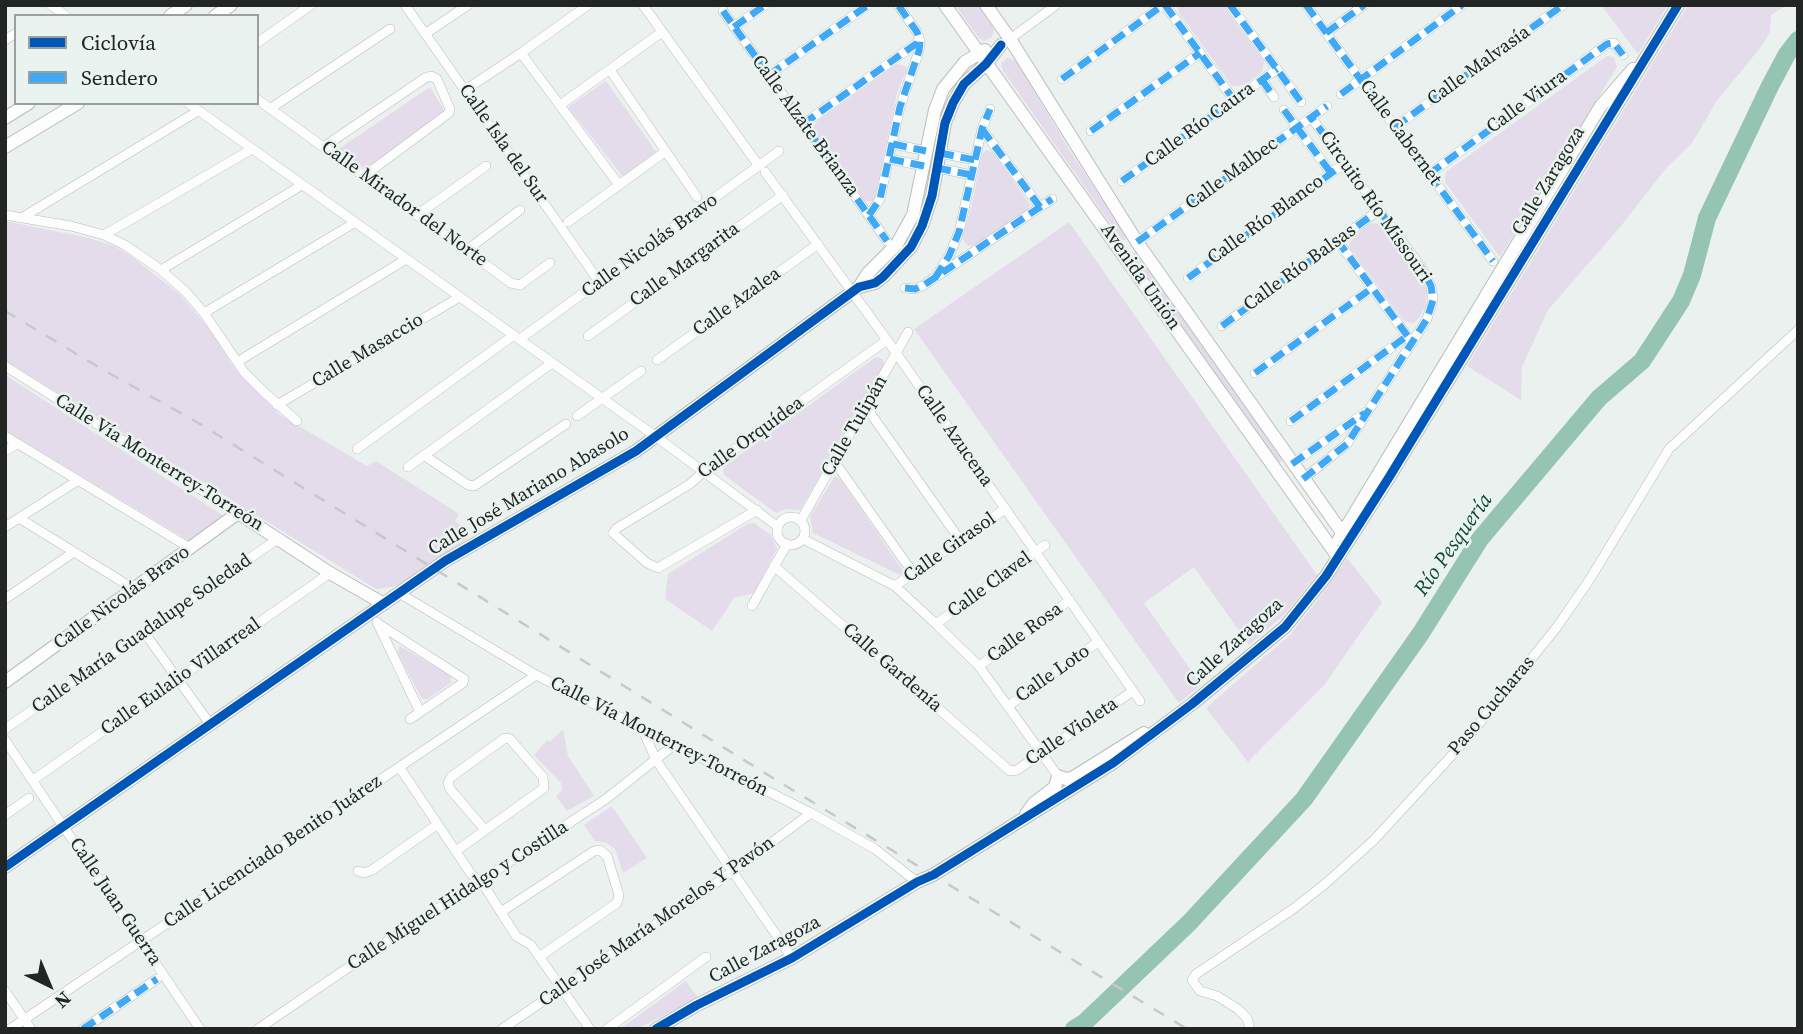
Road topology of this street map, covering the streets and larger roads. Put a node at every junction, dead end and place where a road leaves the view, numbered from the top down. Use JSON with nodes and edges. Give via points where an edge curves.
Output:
{"nodes":[{"id":1,"x":311,"y":5,"type":"edge"},
{"id":2,"x":405,"y":5,"type":"edge"},
{"id":3,"x":468,"y":5,"type":"edge"},
{"id":4,"x":588,"y":5,"type":"edge"},
{"id":5,"x":643,"y":5,"type":"edge"},
{"id":6,"x":765,"y":5,"type":"edge"},
{"id":7,"x":868,"y":5,"type":"edge"},
{"id":8,"x":898,"y":5,"type":"edge"},
{"id":9,"x":945,"y":5,"type":"edge"},
{"id":10,"x":986,"y":5,"type":"edge"},
{"id":11,"x":1056,"y":5,"type":"edge"},
{"id":12,"x":1164,"y":5,"type":"edge"},
{"id":13,"x":1230,"y":5,"type":"edge"},
{"id":14,"x":1306,"y":5,"type":"edge"},
{"id":15,"x":1364,"y":5,"type":"edge"},
{"id":16,"x":1462,"y":5,"type":"edge"},
{"id":17,"x":1563,"y":5,"type":"edge"},
{"id":18,"x":1678,"y":5,"type":"edge"},
{"id":19,"x":723,"y":11,"type":"dead end"},
{"id":20,"x":734,"y":27,"type":"junction"},
{"id":21,"x":390,"y":29,"type":"dead end"},
{"id":22,"x":662,"y":32,"type":"junction"},
{"id":23,"x":1326,"y":33,"type":"junction"},
{"id":24,"x":425,"y":34,"type":"junction"},
{"id":25,"x":920,"y":41,"type":"junction"},
{"id":26,"x":259,"y":42,"type":"edge"},
{"id":27,"x":1005,"y":42,"type":"junction"},
{"id":28,"x":978,"y":52,"type":"junction"},
{"id":29,"x":521,"y":53,"type":"junction"},
{"id":30,"x":1200,"y":53,"type":"junction"},
{"id":31,"x":1623,"y":55,"type":"dead end"},
{"id":32,"x":986,"y":64,"type":"junction"},
{"id":33,"x":1277,"y":69,"type":"junction"},
{"id":34,"x":610,"y":70,"type":"junction"},
{"id":35,"x":769,"y":75,"type":"junction"},
{"id":36,"x":1062,"y":79,"type":"dead end"},
{"id":37,"x":1262,"y":80,"type":"junction"},
{"id":38,"x":1361,"y":80,"type":"junction"},
{"id":39,"x":465,"y":90,"type":"junction"},
{"id":40,"x":1341,"y":94,"type":"dead end"},
{"id":41,"x":939,"y":97,"type":"junction"},
{"id":42,"x":1274,"y":97,"type":"dead end"},
{"id":43,"x":259,"y":100,"type":"edge"},
{"id":44,"x":1234,"y":100,"type":"junction"},
{"id":45,"x":1301,"y":102,"type":"dead end"},
{"id":46,"x":953,"y":103,"type":"junction"},
{"id":47,"x":26,"y":105,"type":"edge"},
{"id":48,"x":75,"y":105,"type":"edge"},
{"id":49,"x":190,"y":105,"type":"edge"},
{"id":50,"x":560,"y":105,"type":"junction"},
{"id":51,"x":1327,"y":106,"type":"dead end"},
{"id":52,"x":271,"y":108,"type":"junction"},
{"id":53,"x":989,"y":109,"type":"dead end"},
{"id":54,"x":1284,"y":110,"type":"dead end"},
{"id":55,"x":198,"y":111,"type":"junction"},
{"id":56,"x":1311,"y":117,"type":"junction"},
{"id":57,"x":5,"y":118,"type":"edge"},
{"id":58,"x":803,"y":124,"type":"junction"},
{"id":59,"x":1297,"y":127,"type":"junction"},
{"id":60,"x":1395,"y":127,"type":"junction"},
{"id":61,"x":982,"y":129,"type":"junction"},
{"id":62,"x":1091,"y":131,"type":"dead end"},
{"id":63,"x":893,"y":144,"type":"junction"},
{"id":64,"x":325,"y":146,"type":"junction"},
{"id":65,"x":5,"y":147,"type":"edge"},
{"id":66,"x":252,"y":149,"type":"junction"},
{"id":67,"x":666,"y":151,"type":"junction"},
{"id":68,"x":779,"y":151,"type":"dead end"},
{"id":69,"x":933,"y":152,"type":"junction"},
{"id":70,"x":890,"y":159,"type":"junction"},
{"id":71,"x":975,"y":160,"type":"junction"},
{"id":72,"x":1345,"y":163,"type":"junction"},
{"id":73,"x":486,"y":166,"type":"dead end"},
{"id":74,"x":931,"y":167,"type":"junction"},
{"id":75,"x":762,"y":169,"type":"junction"},
{"id":76,"x":1331,"y":173,"type":"junction"},
{"id":77,"x":1429,"y":174,"type":"junction"},
{"id":78,"x":972,"y":175,"type":"junction"},
{"id":79,"x":364,"y":176,"type":"junction"},
{"id":80,"x":1122,"y":181,"type":"dead end"},
{"id":81,"x":619,"y":185,"type":"junction"},
{"id":82,"x":302,"y":186,"type":"junction"},
{"id":83,"x":783,"y":195,"type":"junction"},
{"id":84,"x":697,"y":197,"type":"dead end"},
{"id":85,"x":1052,"y":199,"type":"dead end"},
{"id":86,"x":1040,"y":207,"type":"junction"},
{"id":87,"x":520,"y":210,"type":"dead end"},
{"id":88,"x":1379,"y":210,"type":"junction"},
{"id":89,"x":5,"y":215,"type":"edge"},
{"id":90,"x":417,"y":215,"type":"junction"},
{"id":91,"x":869,"y":215,"type":"junction"},
{"id":92,"x":23,"y":217,"type":"junction"},
{"id":93,"x":354,"y":222,"type":"junction"},
{"id":94,"x":568,"y":222,"type":"dead end"},
{"id":95,"x":104,"y":235,"type":"junction"},
{"id":96,"x":1337,"y":240,"type":"junction"},
{"id":97,"x":887,"y":241,"type":"dead end"},
{"id":98,"x":1137,"y":242,"type":"junction"},
{"id":99,"x":818,"y":244,"type":"junction"},
{"id":100,"x":467,"y":250,"type":"junction"},
{"id":101,"x":1123,"y":252,"type":"junction"},
{"id":102,"x":405,"y":260,"type":"junction"},
{"id":103,"x":1493,"y":261,"type":"dead end"},
{"id":104,"x":550,"y":263,"type":"dead end"},
{"id":105,"x":161,"y":270,"type":"junction"},
{"id":106,"x":935,"y":278,"type":"junction"},
{"id":107,"x":1188,"y":278,"type":"dead end"},
{"id":108,"x":1503,"y":279,"type":"junction"},
{"id":109,"x":600,"y":283,"type":"junction"},
{"id":110,"x":905,"y":288,"type":"dead end"},
{"id":111,"x":1372,"y":288,"type":"junction"},
{"id":112,"x":856,"y":289,"type":"junction"},
{"id":113,"x":458,"y":298,"type":"junction"},
{"id":114,"x":204,"y":313,"type":"junction"},
{"id":115,"x":1222,"y":326,"type":"dead end"},
{"id":116,"x":1798,"y":330,"type":"edge"},
{"id":117,"x":908,"y":332,"type":"dead end"},
{"id":118,"x":588,"y":335,"type":"dead end"},
{"id":119,"x":517,"y":337,"type":"junction"},
{"id":120,"x":887,"y":340,"type":"junction"},
{"id":121,"x":1410,"y":340,"type":"junction"},
{"id":122,"x":897,"y":355,"type":"junction"},
{"id":123,"x":657,"y":360,"type":"dead end"},
{"id":124,"x":237,"y":362,"type":"junction"},
{"id":125,"x":552,"y":363,"type":"junction"},
{"id":126,"x":5,"y":366,"type":"edge"},
{"id":127,"x":641,"y":372,"type":"dead end"},
{"id":128,"x":1255,"y":373,"type":"dead end"},
{"id":129,"x":603,"y":399,"type":"junction"},
{"id":130,"x":277,"y":404,"type":"junction"},
{"id":131,"x":866,"y":407,"type":"junction"},
{"id":132,"x":1371,"y":409,"type":"junction"},
{"id":133,"x":578,"y":416,"type":"dead end"},
{"id":134,"x":298,"y":421,"type":"dead end"},
{"id":135,"x":1291,"y":421,"type":"dead end"},
{"id":136,"x":566,"y":424,"type":"dead end"},
{"id":137,"x":5,"y":436,"type":"edge"},
{"id":138,"x":655,"y":436,"type":"junction"},
{"id":139,"x":18,"y":444,"type":"junction"},
{"id":140,"x":357,"y":449,"type":"dead end"},
{"id":141,"x":5,"y":451,"type":"edge"},
{"id":142,"x":425,"y":456,"type":"junction"},
{"id":143,"x":834,"y":461,"type":"junction"},
{"id":144,"x":1293,"y":464,"type":"junction"},
{"id":145,"x":408,"y":467,"type":"dead end"},
{"id":146,"x":704,"y":471,"type":"junction"},
{"id":147,"x":1279,"y":474,"type":"junction"},
{"id":148,"x":1303,"y":479,"type":"junction"},
{"id":149,"x":77,"y":481,"type":"junction"},
{"id":150,"x":1290,"y":488,"type":"junction"},
{"id":151,"x":1005,"y":509,"type":"junction"},
{"id":152,"x":757,"y":510,"type":"junction"},
{"id":153,"x":238,"y":513,"type":"junction"},
{"id":154,"x":1353,"y":513,"type":"junction"},
{"id":155,"x":1328,"y":515,"type":"junction"},
{"id":156,"x":19,"y":518,"type":"junction"},
{"id":157,"x":801,"y":520,"type":"junction"},
{"id":158,"x":777,"y":526,"type":"junction"},
{"id":159,"x":5,"y":527,"type":"edge"},
{"id":160,"x":1345,"y":537,"type":"junction"},
{"id":161,"x":279,"y":538,"type":"junction"},
{"id":162,"x":803,"y":538,"type":"junction"},
{"id":163,"x":960,"y":540,"type":"junction"},
{"id":164,"x":787,"y":544,"type":"junction"},
{"id":165,"x":1045,"y":545,"type":"dead end"},
{"id":166,"x":190,"y":548,"type":"junction"},
{"id":167,"x":74,"y":552,"type":"junction"},
{"id":168,"x":1036,"y":552,"type":"junction"},
{"id":169,"x":1336,"y":554,"type":"junction"},
{"id":170,"x":774,"y":566,"type":"junction"},
{"id":171,"x":330,"y":573,"type":"junction"},
{"id":172,"x":913,"y":573,"type":"junction"},
{"id":173,"x":895,"y":586,"type":"junction"},
{"id":174,"x":134,"y":589,"type":"junction"},
{"id":175,"x":399,"y":593,"type":"junction"},
{"id":176,"x":5,"y":599,"type":"edge"},
{"id":177,"x":1070,"y":600,"type":"junction"},
{"id":178,"x":384,"y":604,"type":"junction"},
{"id":179,"x":752,"y":606,"type":"dead end"},
{"id":180,"x":374,"y":618,"type":"junction"},
{"id":181,"x":936,"y":624,"type":"junction"},
{"id":182,"x":144,"y":632,"type":"junction"},
{"id":183,"x":1098,"y":642,"type":"junction"},
{"id":184,"x":979,"y":666,"type":"junction"},
{"id":185,"x":536,"y":676,"type":"junction"},
{"id":186,"x":178,"y":679,"type":"junction"},
{"id":187,"x":5,"y":682,"type":"edge"},
{"id":188,"x":1133,"y":691,"type":"junction"},
{"id":189,"x":1140,"y":701,"type":"dead end"},
{"id":190,"x":1008,"y":706,"type":"junction"},
{"id":191,"x":420,"y":712,"type":"junction"},
{"id":192,"x":410,"y":719,"type":"dead end"},
{"id":193,"x":1170,"y":722,"type":"junction"},
{"id":194,"x":210,"y":724,"type":"junction"},
{"id":195,"x":642,"y":728,"type":"junction"},
{"id":196,"x":5,"y":729,"type":"edge"},
{"id":197,"x":5,"y":740,"type":"edge"},
{"id":198,"x":675,"y":744,"type":"junction"},
{"id":199,"x":1042,"y":753,"type":"junction"},
{"id":200,"x":656,"y":760,"type":"junction"},
{"id":201,"x":400,"y":768,"type":"junction"},
{"id":202,"x":1010,"y":771,"type":"joint"},
{"id":203,"x":1058,"y":776,"type":"junction"},
{"id":204,"x":33,"y":780,"type":"junction"},
{"id":205,"x":1069,"y":792,"type":"junction"},
{"id":206,"x":29,"y":798,"type":"dead end"},
{"id":207,"x":811,"y":813,"type":"junction"},
{"id":208,"x":5,"y":815,"type":"edge"},
{"id":209,"x":1025,"y":818,"type":"junction"},
{"id":210,"x":438,"y":824,"type":"junction"},
{"id":211,"x":64,"y":827,"type":"junction"},
{"id":212,"x":485,"y":830,"type":"junction"},
{"id":213,"x":456,"y":851,"type":"junction"},
{"id":214,"x":5,"y":867,"type":"edge"},
{"id":215,"x":358,"y":872,"type":"dead end"},
{"id":216,"x":732,"y":872,"type":"junction"},
{"id":217,"x":479,"y":881,"type":"junction"},
{"id":218,"x":917,"y":882,"type":"junction"},
{"id":219,"x":501,"y":912,"type":"junction"},
{"id":220,"x":141,"y":940,"type":"junction"},
{"id":221,"x":540,"y":957,"type":"junction"},
{"id":222,"x":706,"y":957,"type":"dead end"},
{"id":223,"x":792,"y":958,"type":"junction"},
{"id":224,"x":157,"y":979,"type":"dead end"},
{"id":225,"x":561,"y":989,"type":"junction"},
{"id":226,"x":5,"y":991,"type":"edge"},
{"id":227,"x":24,"y":1019,"type":"junction"},
{"id":228,"x":10,"y":1029,"type":"edge"},
{"id":229,"x":31,"y":1029,"type":"edge"},
{"id":230,"x":83,"y":1029,"type":"edge"},
{"id":231,"x":200,"y":1029,"type":"edge"},
{"id":232,"x":258,"y":1029,"type":"edge"},
{"id":233,"x":502,"y":1029,"type":"edge"},
{"id":234,"x":590,"y":1029,"type":"edge"},
{"id":235,"x":607,"y":1029,"type":"edge"},
{"id":236,"x":656,"y":1029,"type":"edge"},
{"id":237,"x":1250,"y":1029,"type":"edge"}],
"edges":[{"from":1,"to":26,"type":"street"},
{"from":2,"to":24,"type":"street","name":"Calle Isla del Sur"},
{"from":3,"to":24,"type":"street"},
{"from":4,"to":29,"type":"street"},
{"from":5,"to":22,"type":"street","name":"Calle Azucena"},
{"from":6,"to":20,"type":"street"},
{"from":7,"to":35,"type":"street"},
{"from":8,"to":25,"type":"street"},
{"from":9,"to":28,"type":"street","name":"Avenida Unión"},
{"from":10,"to":27,"type":"street","name":"Avenida Unión"},
{"from":11,"to":27,"type":"street","name":"Calle José Mariano Abasolo"},
{"from":12,"to":30,"type":"street"},
{"from":12,"to":36,"type":"street"},
{"from":13,"to":33,"type":"street"},
{"from":14,"to":23,"type":"street","name":"Calle Cabernet"},
{"from":15,"to":23,"type":"street"},
{"from":16,"to":38,"type":"street"},
{"from":17,"to":60,"type":"street","name":"Calle Malvasía"},
{"from":18,"to":108,"type":"street","name":"Calle Zaragoza"},
{"from":19,"to":20,"type":"street","name":"Calle Alzate Brianza"},
{"from":20,"to":35,"type":"street","name":"Calle Alzate Brianza"},
{"from":21,"to":52,"type":"street"},
{"from":22,"to":34,"type":"street"},
{"from":22,"to":75,"type":"street","name":"Calle Azucena"},
{"from":23,"to":38,"type":"street","name":"Calle Cabernet"},
{"from":24,"to":39,"type":"street","name":"Calle Isla del Sur"},
{"from":25,"to":58,"type":"street"},
{"from":25,"to":63,"type":"street"},
{"from":27,"to":28,"type":"street","name":"Calle José Mariano Abasolo"},
{"from":27,"to":32,"type":"street","name":"Calle José Mariano Abasolo"},
{"from":27,"to":98,"type":"street","name":"Avenida Unión"},
{"from":28,"to":32,"type":"street","name":"Avenida Unión"},
{"from":28,"to":41,"type":"street","name":"Calle José Mariano Abasolo","via":[[954,73]]},
{"from":29,"to":39,"type":"street"},
{"from":29,"to":50,"type":"street"},
{"from":30,"to":44,"type":"street"},
{"from":30,"to":62,"type":"street"},
{"from":31,"to":77,"type":"street","name":"Calle Viura","via":[[1614,43],[1607,44]]},
{"from":32,"to":46,"type":"street","name":"Calle José Mariano Abasolo","via":[[964,84]]},
{"from":32,"to":101,"type":"street","name":"Avenida Unión"},
{"from":33,"to":37,"type":"street","name":"Calle Río Caura"},
{"from":33,"to":45,"type":"street"},
{"from":34,"to":50,"type":"street"},
{"from":34,"to":67,"type":"street"},
{"from":35,"to":58,"type":"street","name":"Calle Alzate Brianza"},
{"from":37,"to":42,"type":"street"},
{"from":37,"to":44,"type":"street","name":"Calle Río Caura"},
{"from":38,"to":40,"type":"street"},
{"from":38,"to":60,"type":"street","name":"Calle Cabernet"},
{"from":39,"to":109,"type":"street","name":"Calle Isla del Sur"},
{"from":41,"to":46,"type":"street"},
{"from":41,"to":69,"type":"street","name":"Calle José Mariano Abasolo"},
{"from":43,"to":52,"type":"street","name":"Calle Mirador del Norte"},
{"from":44,"to":80,"type":"street","name":"Calle Río Caura"},
{"from":46,"to":69,"type":"street","name":"Calle José Mariano Abasolo"},
{"from":47,"to":57,"type":"street"},
{"from":48,"to":65,"type":"street"},
{"from":49,"to":55,"type":"street"},
{"from":50,"to":81,"type":"street"},
{"from":51,"to":56,"type":"street","name":"Calle Malbec"},
{"from":52,"to":64,"type":"street","name":"Calle Mirador del Norte"},
{"from":53,"to":61,"type":"street"},
{"from":54,"to":59,"type":"street","name":"Circuito Río Missouri"},
{"from":55,"to":66,"type":"street"},
{"from":55,"to":92,"type":"street"},
{"from":56,"to":59,"type":"street","name":"Calle Malbec"},
{"from":56,"to":72,"type":"street","name":"Circuito Río Missouri"},
{"from":58,"to":91,"type":"street","name":"Calle Alzate Brianza"},
{"from":59,"to":76,"type":"street","name":"Circuito Río Missouri"},
{"from":59,"to":98,"type":"street","name":"Calle Malbec"},
{"from":60,"to":77,"type":"street","name":"Calle Cabernet"},
{"from":61,"to":71,"type":"street"},
{"from":61,"to":86,"type":"street"},
{"from":63,"to":69,"type":"street"},
{"from":63,"to":70,"type":"street"},
{"from":64,"to":79,"type":"street","name":"Calle Mirador del Norte"},
{"from":64,"to":79,"type":"street","via":[[425,78],[431,76],[439,82],[450,111]]},
{"from":66,"to":82,"type":"street"},
{"from":66,"to":95,"type":"street"},
{"from":67,"to":81,"type":"street"},
{"from":67,"to":84,"type":"street"},
{"from":68,"to":75,"type":"street","name":"Calle Nicolás Bravo"},
{"from":69,"to":71,"type":"street"},
{"from":69,"to":74,"type":"street","name":"Calle José Mariano Abasolo"},
{"from":70,"to":74,"type":"street"},
{"from":70,"to":91,"type":"street","via":[[880,199]]},
{"from":71,"to":78,"type":"street"},
{"from":72,"to":76,"type":"street","name":"Calle Río Blanco"},
{"from":72,"to":88,"type":"street","name":"Circuito Río Missouri"},
{"from":73,"to":90,"type":"street"},
{"from":74,"to":78,"type":"street"},
{"from":74,"to":112,"type":"street","name":"Calle José Mariano Abasolo","via":[[927,212],[911,247],[875,283]]},
{"from":75,"to":83,"type":"street","name":"Calle Azucena"},
{"from":75,"to":109,"type":"street","name":"Calle Nicolás Bravo"},
{"from":76,"to":107,"type":"street","name":"Calle Río Blanco"},
{"from":77,"to":103,"type":"street","name":"Calle Cabernet"},
{"from":78,"to":106,"type":"street","via":[[959,232]]},
{"from":79,"to":90,"type":"street","name":"Calle Mirador del Norte"},
{"from":81,"to":94,"type":"street"},
{"from":82,"to":93,"type":"street"},
{"from":82,"to":105,"type":"street"},
{"from":83,"to":99,"type":"street","name":"Calle Azucena"},
{"from":83,"to":118,"type":"street","name":"Calle Margarita"},
{"from":85,"to":86,"type":"street"},
{"from":86,"to":106,"type":"street"},
{"from":87,"to":100,"type":"street"},
{"from":88,"to":96,"type":"street","name":"Calle Río Balsas"},
{"from":88,"to":121,"type":"street","name":"Circuito Río Missouri","via":[[1421,267],[1432,290],[1431,310]]},
{"from":89,"to":92,"type":"street"},
{"from":90,"to":100,"type":"street","name":"Calle Mirador del Norte"},
{"from":91,"to":97,"type":"street","name":"Calle Alzate Brianza"},
{"from":92,"to":95,"type":"street"},
{"from":93,"to":102,"type":"street"},
{"from":93,"to":114,"type":"street"},
{"from":95,"to":105,"type":"street"},
{"from":96,"to":111,"type":"street"},
{"from":96,"to":115,"type":"street","name":"Calle Río Balsas"},
{"from":98,"to":101,"type":"street"},
{"from":98,"to":144,"type":"street","name":"Avenida Unión"},
{"from":99,"to":112,"type":"street","name":"Calle Azucena"},
{"from":99,"to":123,"type":"street","name":"Calle Azalea"},
{"from":100,"to":104,"type":"street","name":"Calle Mirador del Norte","via":[[517,286]]},
{"from":101,"to":147,"type":"street","name":"Avenida Unión"},
{"from":102,"to":113,"type":"street"},
{"from":102,"to":124,"type":"street"},
{"from":105,"to":114,"type":"street"},
{"from":106,"to":110,"type":"street","via":[[919,288]]},
{"from":108,"to":154,"type":"street","name":"Calle Zaragoza"},
{"from":108,"to":160,"type":"street","name":"Calle Zaragoza"},
{"from":109,"to":119,"type":"street","name":"Calle Nicolás Bravo"},
{"from":111,"to":121,"type":"street"},
{"from":111,"to":128,"type":"street"},
{"from":112,"to":120,"type":"street","name":"Calle Azucena"},
{"from":112,"to":138,"type":"street","name":"Calle José Mariano Abasolo"},
{"from":113,"to":119,"type":"street"},
{"from":113,"to":130,"type":"street","name":"Calle Masaccio"},
{"from":114,"to":124,"type":"street"},
{"from":116,"to":237,"type":"street","name":"Paso Cucharas","via":[[1675,442],[1557,626],[1477,728],[1373,841],[1315,892],[1196,974],[1192,980],[1200,991],[1238,1009]]},
{"from":117,"to":122,"type":"street","name":"Calle Tulipán"},
{"from":119,"to":125,"type":"street"},
{"from":119,"to":140,"type":"street","name":"Calle Nicolás Bravo"},
{"from":120,"to":122,"type":"street","name":"Calle Azucena"},
{"from":120,"to":146,"type":"street","name":"Calle Orquídea"},
{"from":121,"to":132,"type":"street","name":"Circuito Río Missouri"},
{"from":121,"to":135,"type":"street"},
{"from":122,"to":131,"type":"street","name":"Calle Tulipán"},
{"from":122,"to":151,"type":"street","name":"Calle Azucena"},
{"from":124,"to":130,"type":"street"},
{"from":125,"to":129,"type":"street"},
{"from":125,"to":142,"type":"street"},
{"from":126,"to":153,"type":"street","name":"Calle Vía Monterrey-Torreón"},
{"from":127,"to":129,"type":"street"},
{"from":129,"to":133,"type":"street"},
{"from":129,"to":138,"type":"street"},
{"from":130,"to":134,"type":"street"},
{"from":131,"to":143,"type":"street","name":"Calle Tulipán"},
{"from":131,"to":163,"type":"street"},
{"from":132,"to":144,"type":"street","name":"Circuito Río Missouri"},
{"from":132,"to":148,"type":"street","name":"Circuito Río Missouri","via":[[1345,447]]},
{"from":136,"to":142,"type":"street","via":[[474,486]]},
{"from":137,"to":139,"type":"street"},
{"from":138,"to":146,"type":"street"},
{"from":138,"to":175,"type":"street","name":"Calle José Mariano Abasolo","via":[[467,547]]},
{"from":139,"to":141,"type":"street"},
{"from":139,"to":149,"type":"street"},
{"from":142,"to":145,"type":"street"},
{"from":143,"to":157,"type":"street","name":"Calle Tulipán"},
{"from":143,"to":172,"type":"street"},
{"from":144,"to":147,"type":"street"},
{"from":144,"to":148,"type":"street","name":"Avenida Unión"},
{"from":146,"to":152,"type":"street"},
{"from":146,"to":152,"type":"street","name":"Calle Orquídea","via":[[613,531],[615,536],[658,568]]},
{"from":147,"to":150,"type":"street","name":"Avenida Unión"},
{"from":148,"to":150,"type":"street"},
{"from":148,"to":155,"type":"street","name":"Avenida Unión"},
{"from":149,"to":156,"type":"street"},
{"from":149,"to":166,"type":"street"},
{"from":150,"to":169,"type":"street","name":"Avenida Unión"},
{"from":151,"to":163,"type":"street","name":"Calle Girasol"},
{"from":151,"to":168,"type":"street","name":"Calle Azucena"},
{"from":152,"to":158,"type":"street"},
{"from":153,"to":161,"type":"street","name":"Calle Vía Monterrey-Torreón"},
{"from":153,"to":166,"type":"street","name":"Calle Nicolás Bravo"},
{"from":154,"to":155,"type":"street"},
{"from":154,"to":160,"type":"street","name":"Calle Zaragoza"},
{"from":155,"to":160,"type":"street","name":"Avenida Unión"},
{"from":156,"to":159,"type":"street"},
{"from":156,"to":167,"type":"street"},
{"from":157,"to":158,"type":"street","via":[[788,517]]},
{"from":157,"to":162,"type":"street","via":[[806,531]]},
{"from":158,"to":164,"type":"street","via":[[780,539]]},
{"from":160,"to":169,"type":"street","name":"Calle Zaragoza"},
{"from":161,"to":171,"type":"street","name":"Calle Vía Monterrey-Torreón"},
{"from":161,"to":182,"type":"street","name":"Calle María Guadalupe Soledad"},
{"from":162,"to":164,"type":"street"},
{"from":162,"to":173,"type":"street"},
{"from":163,"to":172,"type":"street","name":"Calle Girasol"},
{"from":164,"to":170,"type":"street"},
{"from":165,"to":168,"type":"street","name":"Calle Clavel"},
{"from":166,"to":174,"type":"street","name":"Calle Nicolás Bravo"},
{"from":167,"to":174,"type":"street"},
{"from":167,"to":176,"type":"street"},
{"from":168,"to":177,"type":"street","name":"Calle Azucena"},
{"from":168,"to":181,"type":"street","name":"Calle Clavel"},
{"from":169,"to":193,"type":"street","name":"Calle Zaragoza","via":[[1326,576],[1285,627]]},
{"from":170,"to":179,"type":"street"},
{"from":170,"to":202,"type":"street","name":"Calle Gardenía"},
{"from":171,"to":178,"type":"street","name":"Calle Vía Monterrey-Torreón"},
{"from":171,"to":186,"type":"street","name":"Calle Eulalio Villarreal"},
{"from":172,"to":173,"type":"street","name":"Calle Girasol"},
{"from":173,"to":181,"type":"street"},
{"from":174,"to":187,"type":"street","name":"Calle Nicolás Bravo"},
{"from":175,"to":178,"type":"street","name":"Calle José Mariano Abasolo"},
{"from":175,"to":185,"type":"street","name":"Calle Vía Monterrey-Torreón"},
{"from":177,"to":183,"type":"street","name":"Calle Azucena"},
{"from":177,"to":184,"type":"street","name":"Calle Rosa"},
{"from":178,"to":180,"type":"street","name":"Calle José Mariano Abasolo"},
{"from":180,"to":191,"type":"street"},
{"from":180,"to":191,"type":"street","via":[[464,678]]},
{"from":180,"to":194,"type":"street","name":"Calle José Mariano Abasolo"},
{"from":181,"to":184,"type":"street"},
{"from":182,"to":186,"type":"street"},
{"from":182,"to":196,"type":"street","name":"Calle María Guadalupe Soledad"},
{"from":183,"to":188,"type":"street","name":"Calle Azucena"},
{"from":183,"to":190,"type":"street","name":"Calle Loto"},
{"from":184,"to":190,"type":"street"},
{"from":185,"to":195,"type":"street","name":"Calle Vía Monterrey-Torreón"},
{"from":185,"to":201,"type":"street","name":"Calle Licenciado Benito Juárez"},
{"from":186,"to":194,"type":"street"},
{"from":186,"to":204,"type":"street","name":"Calle Eulalio Villarreal"},
{"from":188,"to":189,"type":"street","name":"Calle Azucena"},
{"from":188,"to":199,"type":"street","name":"Calle Violeta"},
{"from":190,"to":199,"type":"street"},
{"from":191,"to":192,"type":"street"},
{"from":193,"to":203,"type":"street","via":[[1152,728],[1072,778]]},
{"from":193,"to":205,"type":"street","name":"Calle Zaragoza"},
{"from":194,"to":211,"type":"street","name":"Calle José Mariano Abasolo"},
{"from":195,"to":198,"type":"street","name":"Calle Vía Monterrey-Torreón"},
{"from":195,"to":200,"type":"street"},
{"from":197,"to":204,"type":"street","name":"Calle Juan Guerra"},
{"from":198,"to":200,"type":"street","name":"Calle Miguel Hidalgo y Costilla"},
{"from":198,"to":207,"type":"street","name":"Calle Vía Monterrey-Torreón"},
{"from":199,"to":202,"type":"street","name":"Calle Violeta"},
{"from":199,"to":203,"type":"street"},
{"from":200,"to":216,"type":"street"},
{"from":200,"to":217,"type":"street","name":"Calle Miguel Hidalgo y Costilla","via":[[606,799]]},
{"from":201,"to":210,"type":"street"},
{"from":201,"to":220,"type":"street","name":"Calle Licenciado Benito Juárez"},
{"from":203,"to":205,"type":"street"},
{"from":203,"to":209,"type":"street","via":[[1055,787],[1034,803]]},
{"from":204,"to":211,"type":"street","name":"Calle Juan Guerra"},
{"from":205,"to":209,"type":"street","name":"Calle Zaragoza"},
{"from":206,"to":208,"type":"street"},
{"from":207,"to":216,"type":"street","name":"Calle José María Morelos Y Pavón"},
{"from":207,"to":218,"type":"street","name":"Calle Vía Monterrey-Torreón","via":[[875,849]]},
{"from":209,"to":218,"type":"street","name":"Calle Zaragoza"},
{"from":210,"to":213,"type":"street"},
{"from":210,"to":215,"type":"street","via":[[372,870]]},
{"from":211,"to":214,"type":"street","name":"Calle José Mariano Abasolo"},
{"from":211,"to":220,"type":"street","name":"Calle Juan Guerra"},
{"from":212,"to":212,"type":"street","via":[[545,785],[544,777],[510,738],[448,783]]},
{"from":212,"to":213,"type":"street"},
{"from":213,"to":217,"type":"street"},
{"from":216,"to":223,"type":"street"},
{"from":216,"to":225,"type":"street","name":"Calle José María Morelos Y Pavón"},
{"from":217,"to":219,"type":"street"},
{"from":217,"to":232,"type":"street","name":"Calle Miguel Hidalgo y Costilla"},
{"from":218,"to":223,"type":"street","name":"Calle Zaragoza"},
{"from":219,"to":221,"type":"street","via":[[516,936]]},
{"from":219,"to":221,"type":"street","via":[[594,851],[607,856],[619,895],[617,903]]},
{"from":220,"to":227,"type":"street","name":"Calle Licenciado Benito Juárez"},
{"from":220,"to":231,"type":"street","name":"Calle Juan Guerra"},
{"from":221,"to":225,"type":"street"},
{"from":222,"to":235,"type":"street"},
{"from":223,"to":236,"type":"street","name":"Calle Zaragoza"},
{"from":224,"to":230,"type":"street"},
{"from":225,"to":233,"type":"street","name":"Calle José María Morelos Y Pavón"},
{"from":225,"to":234,"type":"street"},
{"from":226,"to":227,"type":"street"},
{"from":227,"to":228,"type":"street","name":"Calle Licenciado Benito Juárez"},
{"from":227,"to":229,"type":"street"}]}
